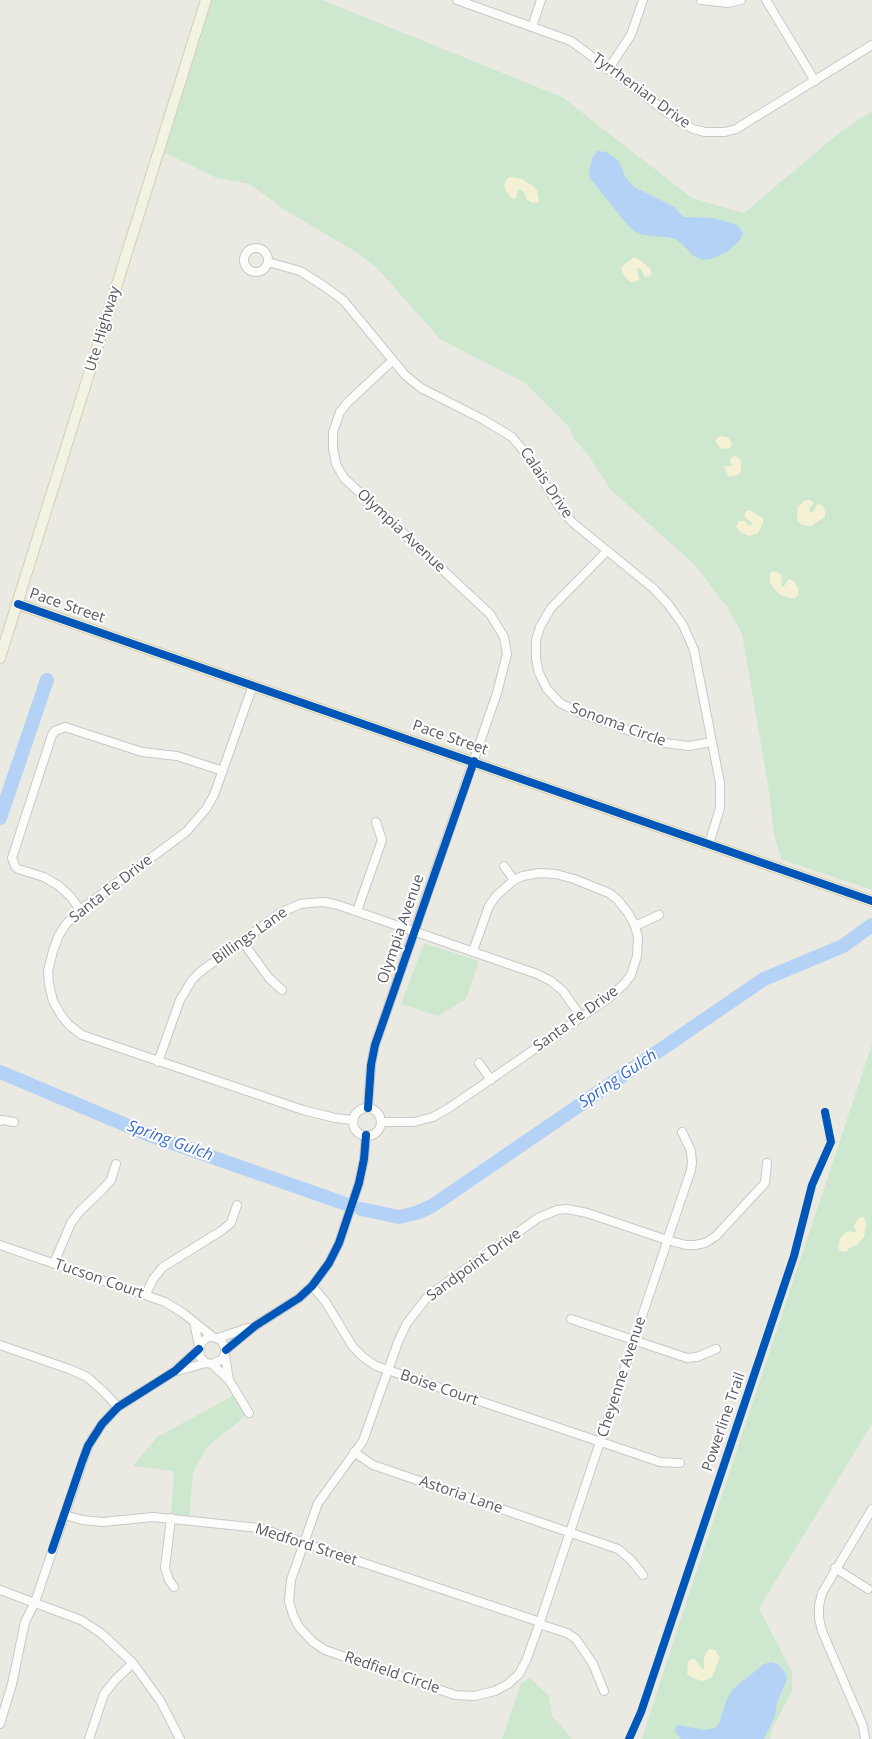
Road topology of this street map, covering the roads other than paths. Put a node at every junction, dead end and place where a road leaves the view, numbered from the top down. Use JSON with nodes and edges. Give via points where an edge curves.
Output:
{"nodes":[{"id":1,"x":206,"y":0,"type":"edge"},
{"id":2,"x":457,"y":0,"type":"edge"},
{"id":3,"x":542,"y":0,"type":"edge"},
{"id":4,"x":643,"y":0,"type":"edge"},
{"id":5,"x":701,"y":0,"type":"edge"},
{"id":6,"x":741,"y":0,"type":"edge"},
{"id":7,"x":766,"y":0,"type":"edge"},
{"id":8,"x":532,"y":27,"type":"junction"},
{"id":9,"x":872,"y":45,"type":"edge"},
{"id":10,"x":609,"y":68,"type":"junction"},
{"id":11,"x":815,"y":81,"type":"junction"},
{"id":12,"x":268,"y":262,"type":"dead end"},
{"id":13,"x":393,"y":360,"type":"junction"},
{"id":14,"x":607,"y":551,"type":"junction"},
{"id":15,"x":18,"y":604,"type":"junction"},
{"id":16,"x":0,"y":658,"type":"edge"},
{"id":17,"x":253,"y":685,"type":"junction"},
{"id":18,"x":712,"y":742,"type":"junction"},
{"id":19,"x":474,"y":761,"type":"junction"},
{"id":20,"x":223,"y":770,"type":"junction"},
{"id":21,"x":376,"y":822,"type":"dead end"},
{"id":22,"x":709,"y":844,"type":"junction"},
{"id":23,"x":504,"y":866,"type":"dead end"},
{"id":24,"x":514,"y":880,"type":"junction"},
{"id":25,"x":872,"y":900,"type":"edge"},
{"id":26,"x":80,"y":910,"type":"junction"},
{"id":27,"x":357,"y":911,"type":"junction"},
{"id":28,"x":659,"y":915,"type":"dead end"},
{"id":29,"x":635,"y":926,"type":"junction"},
{"id":30,"x":414,"y":932,"type":"junction"},
{"id":31,"x":242,"y":941,"type":"junction"},
{"id":32,"x":473,"y":951,"type":"junction"},
{"id":33,"x":282,"y":990,"type":"dead end"},
{"id":34,"x":581,"y":1017,"type":"junction"},
{"id":35,"x":158,"y":1062,"type":"junction"},
{"id":36,"x":479,"y":1063,"type":"dead end"},
{"id":37,"x":491,"y":1080,"type":"junction"},
{"id":38,"x":368,"y":1108,"type":"junction"},
{"id":39,"x":353,"y":1120,"type":"junction"},
{"id":40,"x":0,"y":1121,"type":"edge"},
{"id":41,"x":14,"y":1122,"type":"dead end"},
{"id":42,"x":380,"y":1122,"type":"junction"},
{"id":43,"x":682,"y":1132,"type":"dead end"},
{"id":44,"x":366,"y":1135,"type":"junction"},
{"id":45,"x":767,"y":1163,"type":"dead end"},
{"id":46,"x":116,"y":1164,"type":"dead end"},
{"id":47,"x":237,"y":1205,"type":"dead end"},
{"id":48,"x":668,"y":1240,"type":"junction"},
{"id":49,"x":0,"y":1245,"type":"edge"},
{"id":50,"x":54,"y":1264,"type":"junction"},
{"id":51,"x":312,"y":1286,"type":"junction"},
{"id":52,"x":146,"y":1294,"type":"junction"},
{"id":53,"x":570,"y":1319,"type":"dead end"},
{"id":54,"x":194,"y":1322,"type":"junction"},
{"id":55,"x":255,"y":1326,"type":"junction"},
{"id":56,"x":215,"y":1337,"type":"junction"},
{"id":57,"x":634,"y":1340,"type":"junction"},
{"id":58,"x":0,"y":1345,"type":"edge"},
{"id":59,"x":199,"y":1347,"type":"junction"},
{"id":60,"x":716,"y":1349,"type":"dead end"},
{"id":61,"x":225,"y":1353,"type":"junction"},
{"id":62,"x":209,"y":1363,"type":"junction"},
{"id":63,"x":388,"y":1370,"type":"junction"},
{"id":64,"x":176,"y":1371,"type":"junction"},
{"id":65,"x":229,"y":1380,"type":"junction"},
{"id":66,"x":118,"y":1408,"type":"junction"},
{"id":67,"x":249,"y":1414,"type":"dead end"},
{"id":68,"x":600,"y":1442,"type":"junction"},
{"id":69,"x":354,"y":1452,"type":"junction"},
{"id":70,"x":680,"y":1463,"type":"dead end"},
{"id":71,"x":872,"y":1510,"type":"edge"},
{"id":72,"x":64,"y":1515,"type":"junction"},
{"id":73,"x":170,"y":1518,"type":"junction"},
{"id":74,"x":570,"y":1532,"type":"junction"},
{"id":75,"x":303,"y":1543,"type":"junction"},
{"id":76,"x":835,"y":1568,"type":"junction"},
{"id":77,"x":643,"y":1575,"type":"dead end"},
{"id":78,"x":174,"y":1587,"type":"dead end"},
{"id":79,"x":868,"y":1589,"type":"dead end"},
{"id":80,"x":0,"y":1590,"type":"edge"},
{"id":81,"x":35,"y":1602,"type":"junction"},
{"id":82,"x":540,"y":1623,"type":"junction"},
{"id":83,"x":133,"y":1663,"type":"junction"},
{"id":84,"x":604,"y":1691,"type":"dead end"},
{"id":85,"x":0,"y":1724,"type":"edge"},
{"id":86,"x":89,"y":1739,"type":"edge"},
{"id":87,"x":180,"y":1739,"type":"edge"},
{"id":88,"x":865,"y":1739,"type":"edge"}],
"edges":[{"from":1,"to":15,"type":"main road","name":"Ute Highway"},
{"from":2,"to":8,"type":"street","name":"Tyrrhenian Drive"},
{"from":3,"to":8,"type":"street"},
{"from":4,"to":10,"type":"street","via":[[630,35]]},
{"from":5,"to":6,"type":"street","via":[[728,3]]},
{"from":7,"to":11,"type":"street"},
{"from":8,"to":10,"type":"street","name":"Tyrrhenian Drive","via":[[571,41]]},
{"from":9,"to":11,"type":"street","name":"Tyrrhenian Drive"},
{"from":10,"to":11,"type":"street","name":"Tyrrhenian Drive","via":[[683,124],[705,132],[736,129]]},
{"from":12,"to":13,"type":"street","name":"Calais Drive","via":[[300,272],[344,301]]},
{"from":13,"to":14,"type":"street","name":"Calais Drive","via":[[421,388],[512,437],[572,522]]},
{"from":13,"to":19,"type":"street","name":"Olympia Avenue","via":[[340,412],[333,432],[334,456],[344,478],[490,614],[504,637],[506,662]]},
{"from":14,"to":18,"type":"street","name":"Calais Drive","via":[[654,589],[683,625],[694,650]]},
{"from":14,"to":18,"type":"street","name":"Sonoma Circle","via":[[551,608],[540,627],[536,659],[547,690],[570,709],[664,743],[689,746]]},
{"from":15,"to":16,"type":"main road","name":"Ute Highway"},
{"from":15,"to":17,"type":"main road","name":"Pace Street"},
{"from":17,"to":19,"type":"main road","name":"Pace Street"},
{"from":17,"to":20,"type":"street","name":"Santa Fe Drive"},
{"from":18,"to":22,"type":"street","name":"Calais Drive","via":[[720,783],[720,808]]},
{"from":19,"to":22,"type":"main road","name":"Pace Street"},
{"from":19,"to":30,"type":"street","name":"Olympia Avenue"},
{"from":20,"to":26,"type":"street","name":"Santa Fe Drive","via":[[206,809],[186,832]]},
{"from":20,"to":26,"type":"street","via":[[177,756],[142,752],[65,727],[55,731],[12,858],[18,869],[44,877],[59,886]]},
{"from":21,"to":27,"type":"street","via":[[382,840]]},
{"from":22,"to":25,"type":"main road","name":"Pace Street"},
{"from":23,"to":24,"type":"street"},
{"from":24,"to":29,"type":"street","name":"Santa Fe Drive","via":[[548,873],[589,884],[618,900]]},
{"from":24,"to":32,"type":"street","name":"Santa Fe Drive","via":[[492,902]]},
{"from":26,"to":35,"type":"street","name":"Santa Fe Drive","via":[[66,924],[53,951],[48,971],[53,1001],[61,1015],[82,1035]]},
{"from":27,"to":30,"type":"street","name":"Billings Lane"},
{"from":27,"to":31,"type":"street","name":"Billings Lane","via":[[324,902],[300,904]]},
{"from":28,"to":29,"type":"street"},
{"from":29,"to":34,"type":"street","name":"Santa Fe Drive","via":[[638,948],[631,975],[617,992]]},
{"from":30,"to":32,"type":"street","name":"Billings Lane"},
{"from":30,"to":38,"type":"street","name":"Olympia Avenue","via":[[372,1054]]},
{"from":31,"to":33,"type":"street"},
{"from":31,"to":35,"type":"street","name":"Billings Lane","via":[[192,980],[180,1000]]},
{"from":32,"to":34,"type":"street","name":"Billings Lane","via":[[551,981]]},
{"from":34,"to":37,"type":"street","name":"Santa Fe Drive"},
{"from":35,"to":39,"type":"street","name":"Santa Fe Drive","via":[[303,1110]]},
{"from":36,"to":37,"type":"street"},
{"from":37,"to":42,"type":"street","name":"Santa Fe Drive","via":[[433,1117],[414,1122]]},
{"from":38,"to":39,"type":"street","via":[[359,1110]]},
{"from":38,"to":42,"type":"street","via":[[376,1111]]},
{"from":39,"to":44,"type":"street","via":[[356,1130]]},
{"from":40,"to":41,"type":"street"},
{"from":42,"to":44,"type":"street","via":[[375,1133]]},
{"from":43,"to":48,"type":"street","name":"Cheyenne Avenue","via":[[691,1151],[692,1163]]},
{"from":44,"to":51,"type":"street","via":[[359,1183],[339,1243]]},
{"from":45,"to":48,"type":"street","name":"Sandpoint Drive","via":[[765,1183],[716,1236],[695,1245]]},
{"from":46,"to":50,"type":"street","via":[[111,1180],[71,1223]]},
{"from":47,"to":52,"type":"street","via":[[231,1223],[161,1270]]},
{"from":48,"to":57,"type":"street","name":"Cheyenne Avenue"},
{"from":48,"to":63,"type":"street","name":"Sandpoint Drive","via":[[577,1210],[562,1209],[544,1215],[429,1295],[407,1323]]},
{"from":49,"to":50,"type":"street","name":"Tucson Court"},
{"from":50,"to":52,"type":"street","name":"Tucson Court"},
{"from":51,"to":55,"type":"street"},
{"from":51,"to":63,"type":"street","name":"Boise Court","via":[[353,1347],[376,1366]]},
{"from":52,"to":54,"type":"street","name":"Tucson Court","via":[[176,1308]]},
{"from":53,"to":57,"type":"street"},
{"from":54,"to":56,"type":"street","name":"Tucson Court"},
{"from":54,"to":59,"type":"street"},
{"from":55,"to":56,"type":"street"},
{"from":55,"to":61,"type":"street"},
{"from":56,"to":59,"type":"street","via":[[205,1339]]},
{"from":56,"to":61,"type":"street","via":[[224,1343]]},
{"from":57,"to":60,"type":"street","via":[[686,1358]]},
{"from":57,"to":68,"type":"street","name":"Cheyenne Avenue"},
{"from":58,"to":66,"type":"street","via":[[87,1377]]},
{"from":59,"to":62,"type":"street","via":[[200,1357]]},
{"from":59,"to":64,"type":"street"},
{"from":61,"to":62,"type":"street","via":[[220,1362]]},
{"from":61,"to":65,"type":"street"},
{"from":62,"to":64,"type":"street"},
{"from":62,"to":65,"type":"street"},
{"from":63,"to":68,"type":"street","name":"Boise Court"},
{"from":63,"to":69,"type":"street","name":"Sandpoint Drive","via":[[363,1441]]},
{"from":64,"to":66,"type":"street"},
{"from":65,"to":67,"type":"street"},
{"from":66,"to":72,"type":"street","via":[[102,1424],[88,1446]]},
{"from":68,"to":70,"type":"street","name":"Boise Court","via":[[660,1462]]},
{"from":68,"to":74,"type":"street","name":"Cheyenne Avenue"},
{"from":69,"to":74,"type":"street","name":"Astoria Lane","via":[[372,1465]]},
{"from":69,"to":75,"type":"street","name":"Sandpoint Drive","via":[[318,1503]]},
{"from":71,"to":76,"type":"street"},
{"from":72,"to":73,"type":"street","name":"Medford Street","via":[[103,1522]]},
{"from":72,"to":81,"type":"street"},
{"from":73,"to":75,"type":"street","name":"Medford Street","via":[[259,1528]]},
{"from":73,"to":78,"type":"street","via":[[165,1568]]},
{"from":74,"to":77,"type":"street","name":"Astoria Lane","via":[[618,1549]]},
{"from":74,"to":82,"type":"street","name":"Cheyenne Avenue"},
{"from":75,"to":82,"type":"street","name":"Medford Street"},
{"from":75,"to":82,"type":"street","name":"Redfield Circle","via":[[289,1590],[292,1615],[302,1631],[325,1650],[455,1695],[474,1696],[508,1684],[526,1661]]},
{"from":76,"to":79,"type":"street"},
{"from":76,"to":88,"type":"street","via":[[822,1593],[819,1618],[826,1642],[863,1726]]},
{"from":80,"to":81,"type":"street"},
{"from":81,"to":83,"type":"street","via":[[81,1620]]},
{"from":81,"to":85,"type":"street","via":[[25,1622]]},
{"from":82,"to":84,"type":"street","name":"Medford Street","via":[[576,1639],[593,1664]]},
{"from":83,"to":86,"type":"street","via":[[104,1694]]},
{"from":83,"to":87,"type":"street","via":[[161,1702]]}]}
